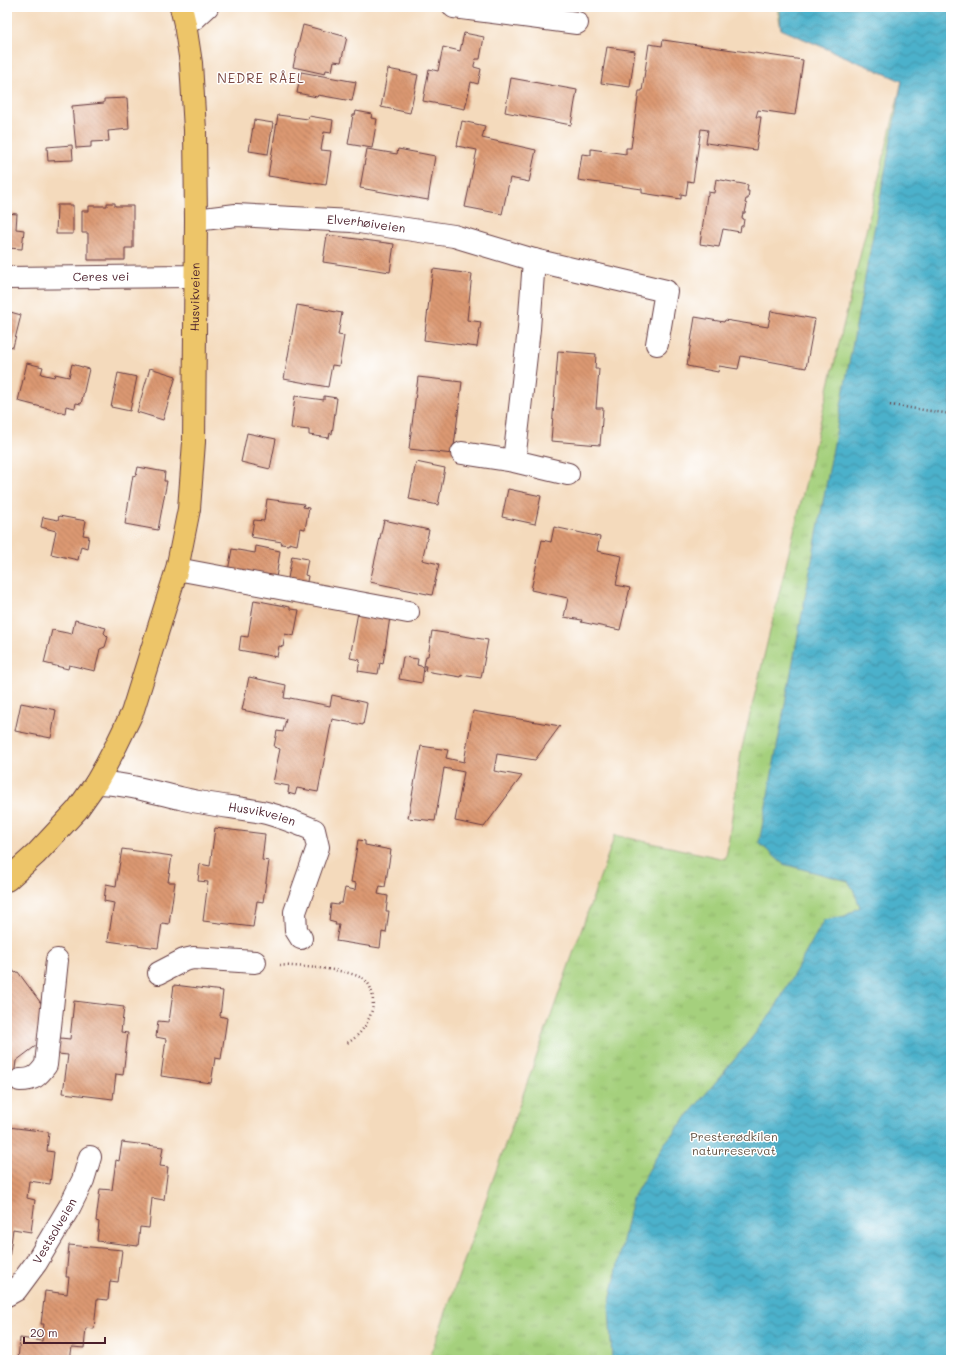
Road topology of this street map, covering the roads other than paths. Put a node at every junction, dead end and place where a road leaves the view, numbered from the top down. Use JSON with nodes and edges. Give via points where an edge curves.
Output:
{"nodes":[{"id":1,"x":207,"y":7,"type":"edge"},
{"id":2,"x":454,"y":7,"type":"edge"},
{"id":3,"x":183,"y":15,"type":"edge"},
{"id":4,"x":577,"y":23,"type":"dead end"},
{"id":5,"x":196,"y":220,"type":"junction"},
{"id":6,"x":534,"y":260,"type":"junction"},
{"id":7,"x":195,"y":274,"type":"junction"},
{"id":8,"x":7,"y":278,"type":"edge"},
{"id":9,"x":657,"y":344,"type":"dead end"},
{"id":10,"x":462,"y":454,"type":"dead end"},
{"id":11,"x":514,"y":461,"type":"junction"},
{"id":12,"x":568,"y":474,"type":"dead end"},
{"id":13,"x":177,"y":569,"type":"junction"},
{"id":14,"x":408,"y":612,"type":"dead end"},
{"id":15,"x":96,"y":783,"type":"junction"},
{"id":16,"x":7,"y":880,"type":"edge"},
{"id":17,"x":301,"y":938,"type":"dead end"},
{"id":18,"x":57,"y":960,"type":"dead end"},
{"id":19,"x":255,"y":962,"type":"road end"},
{"id":20,"x":159,"y":973,"type":"dead end"},
{"id":21,"x":20,"y":1080,"type":"dead end"},
{"id":22,"x":90,"y":1157,"type":"dead end"},
{"id":23,"x":7,"y":1295,"type":"edge"}],
"edges":[{"from":1,"to":3,"type":"street","name":"Husvikveien","via":[[194,20]]},
{"from":2,"to":4,"type":"street"},
{"from":3,"to":5,"type":"main road","name":"Husvikveien","via":[[191,63],[195,123]]},
{"from":5,"to":6,"type":"street","name":"Elverhøiveien","via":[[236,215],[352,221],[454,236]]},
{"from":5,"to":7,"type":"main road","name":"Husvikveien"},
{"from":6,"to":9,"type":"street","name":"Elverhøiveien","via":[[666,291]]},
{"from":6,"to":11,"type":"street"},
{"from":7,"to":8,"type":"street","name":"Ceres vei"},
{"from":7,"to":13,"type":"main road","name":"Husvikveien","via":[[194,442],[189,509]]},
{"from":10,"to":11,"type":"street"},
{"from":11,"to":12,"type":"street"},
{"from":13,"to":14,"type":"street"},
{"from":13,"to":15,"type":"main road","name":"Husvikveien","via":[[132,713]]},
{"from":15,"to":16,"type":"main road","name":"Husvikveien","via":[[77,810],[36,854]]},
{"from":15,"to":17,"type":"street","name":"Husvikveien","via":[[136,787],[182,799],[263,812],[314,830],[318,847],[296,912],[296,930]]},
{"from":18,"to":21,"type":"street","via":[[46,1065],[38,1076]]},
{"from":19,"to":20,"type":"street","via":[[193,958]]},
{"from":22,"to":23,"type":"street","name":"Vestsolveien","via":[[83,1180],[36,1263],[16,1290]]}]}
